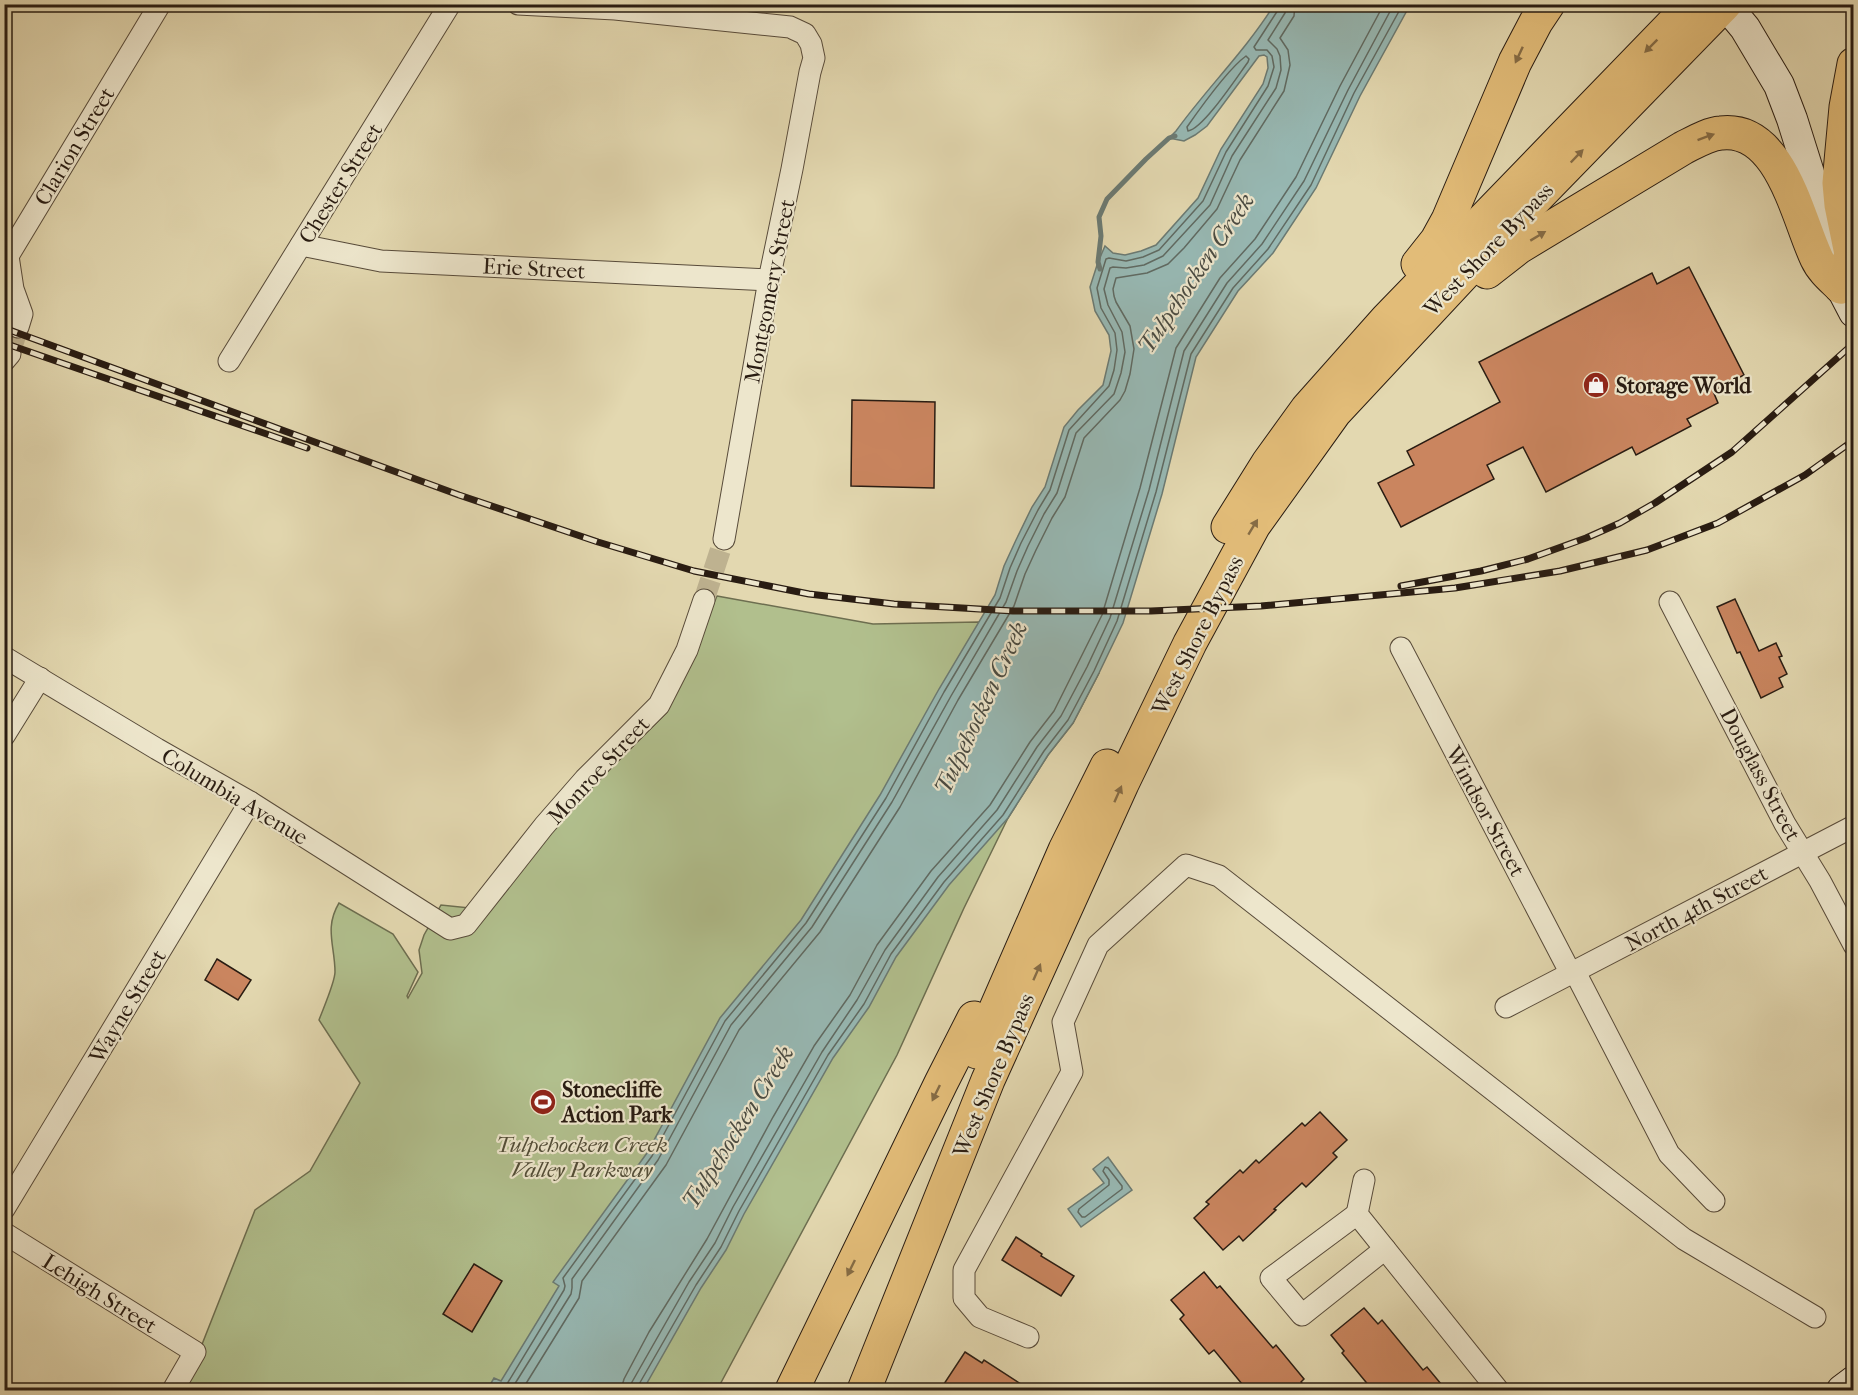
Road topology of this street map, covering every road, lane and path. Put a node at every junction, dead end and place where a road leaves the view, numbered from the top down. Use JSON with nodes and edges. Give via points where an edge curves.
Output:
{"nodes":[{"id":1,"x":160,"y":4,"type":"edge"},
{"id":2,"x":450,"y":4,"type":"edge"},
{"id":3,"x":518,"y":4,"type":"edge"},
{"id":4,"x":1548,"y":4,"type":"edge"},
{"id":5,"x":1692,"y":4,"type":"edge"},
{"id":6,"x":1732,"y":12,"type":"edge"},
{"id":7,"x":1854,"y":64,"type":"edge"},
{"id":8,"x":301,"y":245,"type":"junction"},
{"id":9,"x":769,"y":280,"type":"junction"},
{"id":10,"x":1847,"y":300,"type":"edge"},
{"id":11,"x":18,"y":327,"type":"tunnel mouth"},
{"id":12,"x":230,"y":361,"type":"dead end"},
{"id":13,"x":1298,"y":463,"type":"junction"},
{"id":14,"x":1237,"y":511,"type":"junction"},
{"id":15,"x":724,"y":539,"type":"tunnel mouth"},
{"id":16,"x":704,"y":600,"type":"tunnel mouth"},
{"id":17,"x":1670,"y":602,"type":"dead end"},
{"id":18,"x":1401,"y":648,"type":"dead end"},
{"id":19,"x":4,"y":657,"type":"edge"},
{"id":20,"x":40,"y":678,"type":"junction"},
{"id":21,"x":1146,"y":686,"type":"junction"},
{"id":22,"x":4,"y":736,"type":"edge"},
{"id":23,"x":250,"y":802,"type":"junction"},
{"id":24,"x":1854,"y":826,"type":"edge"},
{"id":25,"x":1803,"y":853,"type":"junction"},
{"id":26,"x":466,"y":925,"type":"joint"},
{"id":27,"x":1854,"y":945,"type":"edge"},
{"id":28,"x":1573,"y":973,"type":"junction"},
{"id":29,"x":1506,"y":1007,"type":"dead end"},
{"id":30,"x":1364,"y":1180,"type":"dead end"},
{"id":31,"x":1714,"y":1201,"type":"dead end"},
{"id":32,"x":4,"y":1209,"type":"edge"},
{"id":33,"x":1356,"y":1214,"type":"junction"},
{"id":34,"x":4,"y":1233,"type":"edge"},
{"id":35,"x":1384,"y":1249,"type":"junction"},
{"id":36,"x":908,"y":1277,"type":"junction"},
{"id":37,"x":1815,"y":1317,"type":"dead end"},
{"id":38,"x":1028,"y":1337,"type":"dead end"},
{"id":39,"x":1854,"y":1381,"type":"edge"},
{"id":40,"x":173,"y":1390,"type":"edge"},
{"id":41,"x":792,"y":1390,"type":"edge"},
{"id":42,"x":841,"y":1390,"type":"edge"},
{"id":43,"x":864,"y":1390,"type":"edge"},
{"id":44,"x":878,"y":1390,"type":"edge"},
{"id":45,"x":1498,"y":1390,"type":"edge"},
{"id":46,"x":1842,"y":1390,"type":"edge"}],
"edges":[{"from":1,"to":11,"type":"street","name":"Clarion Street","via":[[8,256],[22,314]]},
{"from":2,"to":8,"type":"street","name":"Chester Street"},
{"from":3,"to":9,"type":"street","name":"Montgomery Street","via":[[615,9],[790,27],[805,34],[814,58]]},
{"from":4,"to":14,"type":"highway","one_way":true,"via":[[1515,62],[1457,202],[1437,240],[1299,395]]},
{"from":5,"to":14,"type":"highway","name":"West Shore Bypass","one_way":true,"via":[[1387,319],[1307,409]]},
{"from":6,"to":10,"type":"street","via":[[1779,85]]},
{"from":13,"to":6,"type":"highway","name":"West Shore Bypass","one_way":true,"via":[[1335,412],[1503,232]]},
{"from":7,"to":10,"type":"highway","via":[[1839,183],[1851,254]]},
{"from":8,"to":9,"type":"street","name":"Erie Street","via":[[381,261]]},
{"from":8,"to":12,"type":"street","name":"Chester Street"},
{"from":9,"to":15,"type":"street","name":"Montgomery Street"},
{"from":13,"to":10,"type":"highway","one_way":true,"via":[[1502,259],[1683,148],[1713,134],[1745,137],[1771,157],[1789,187],[1818,262]]},
{"from":36,"to":13,"type":"highway","name":"West Shore Bypass","one_way":true,"via":[[988,1080],[1132,764],[1190,643],[1254,525]]},
{"from":14,"to":21,"type":"highway","name":"West Shore Bypass"},
{"from":16,"to":26,"type":"street","name":"Monroe Street","via":[[687,650],[659,705],[578,787]]},
{"from":17,"to":25,"type":"street","name":"Douglass Street"},
{"from":18,"to":28,"type":"street","name":"Windsor Street"},
{"from":19,"to":20,"type":"street","name":"Columbia Avenue"},
{"from":20,"to":22,"type":"street"},
{"from":20,"to":23,"type":"street","name":"Columbia Avenue"},
{"from":21,"to":41,"type":"highway","one_way":true,"via":[[941,1083]]},
{"from":21,"to":42,"type":"highway","name":"West Shore Bypass","via":[[1065,850],[980,1045]]},
{"from":23,"to":26,"type":"street","name":"Columbia Avenue","via":[[450,929]]},
{"from":23,"to":32,"type":"street","name":"Wayne Street"},
{"from":24,"to":25,"type":"street","name":"North 4th Street"},
{"from":25,"to":27,"type":"street","name":"Douglass Street"},
{"from":25,"to":28,"type":"street","name":"North 4th Street"},
{"from":28,"to":29,"type":"street","name":"North 4th Street"},
{"from":28,"to":31,"type":"street","name":"Windsor Street","via":[[1669,1154]]},
{"from":30,"to":33,"type":"street"},
{"from":33,"to":35,"type":"street"},
{"from":33,"to":35,"type":"street","via":[[1271,1278],[1302,1315]]},
{"from":34,"to":40,"type":"street","name":"Lehigh Street","via":[[195,1352]]},
{"from":35,"to":45,"type":"street"},
{"from":36,"to":43,"type":"highway","name":"West Shore Bypass"},
{"from":36,"to":44,"type":"highway"},
{"from":37,"to":38,"type":"street","via":[[1684,1239],[1219,876],[1186,865],[1098,945],[1063,1022],[1072,1072],[964,1270],[964,1298],[980,1317]]},
{"from":39,"to":46,"type":"street"}]}
